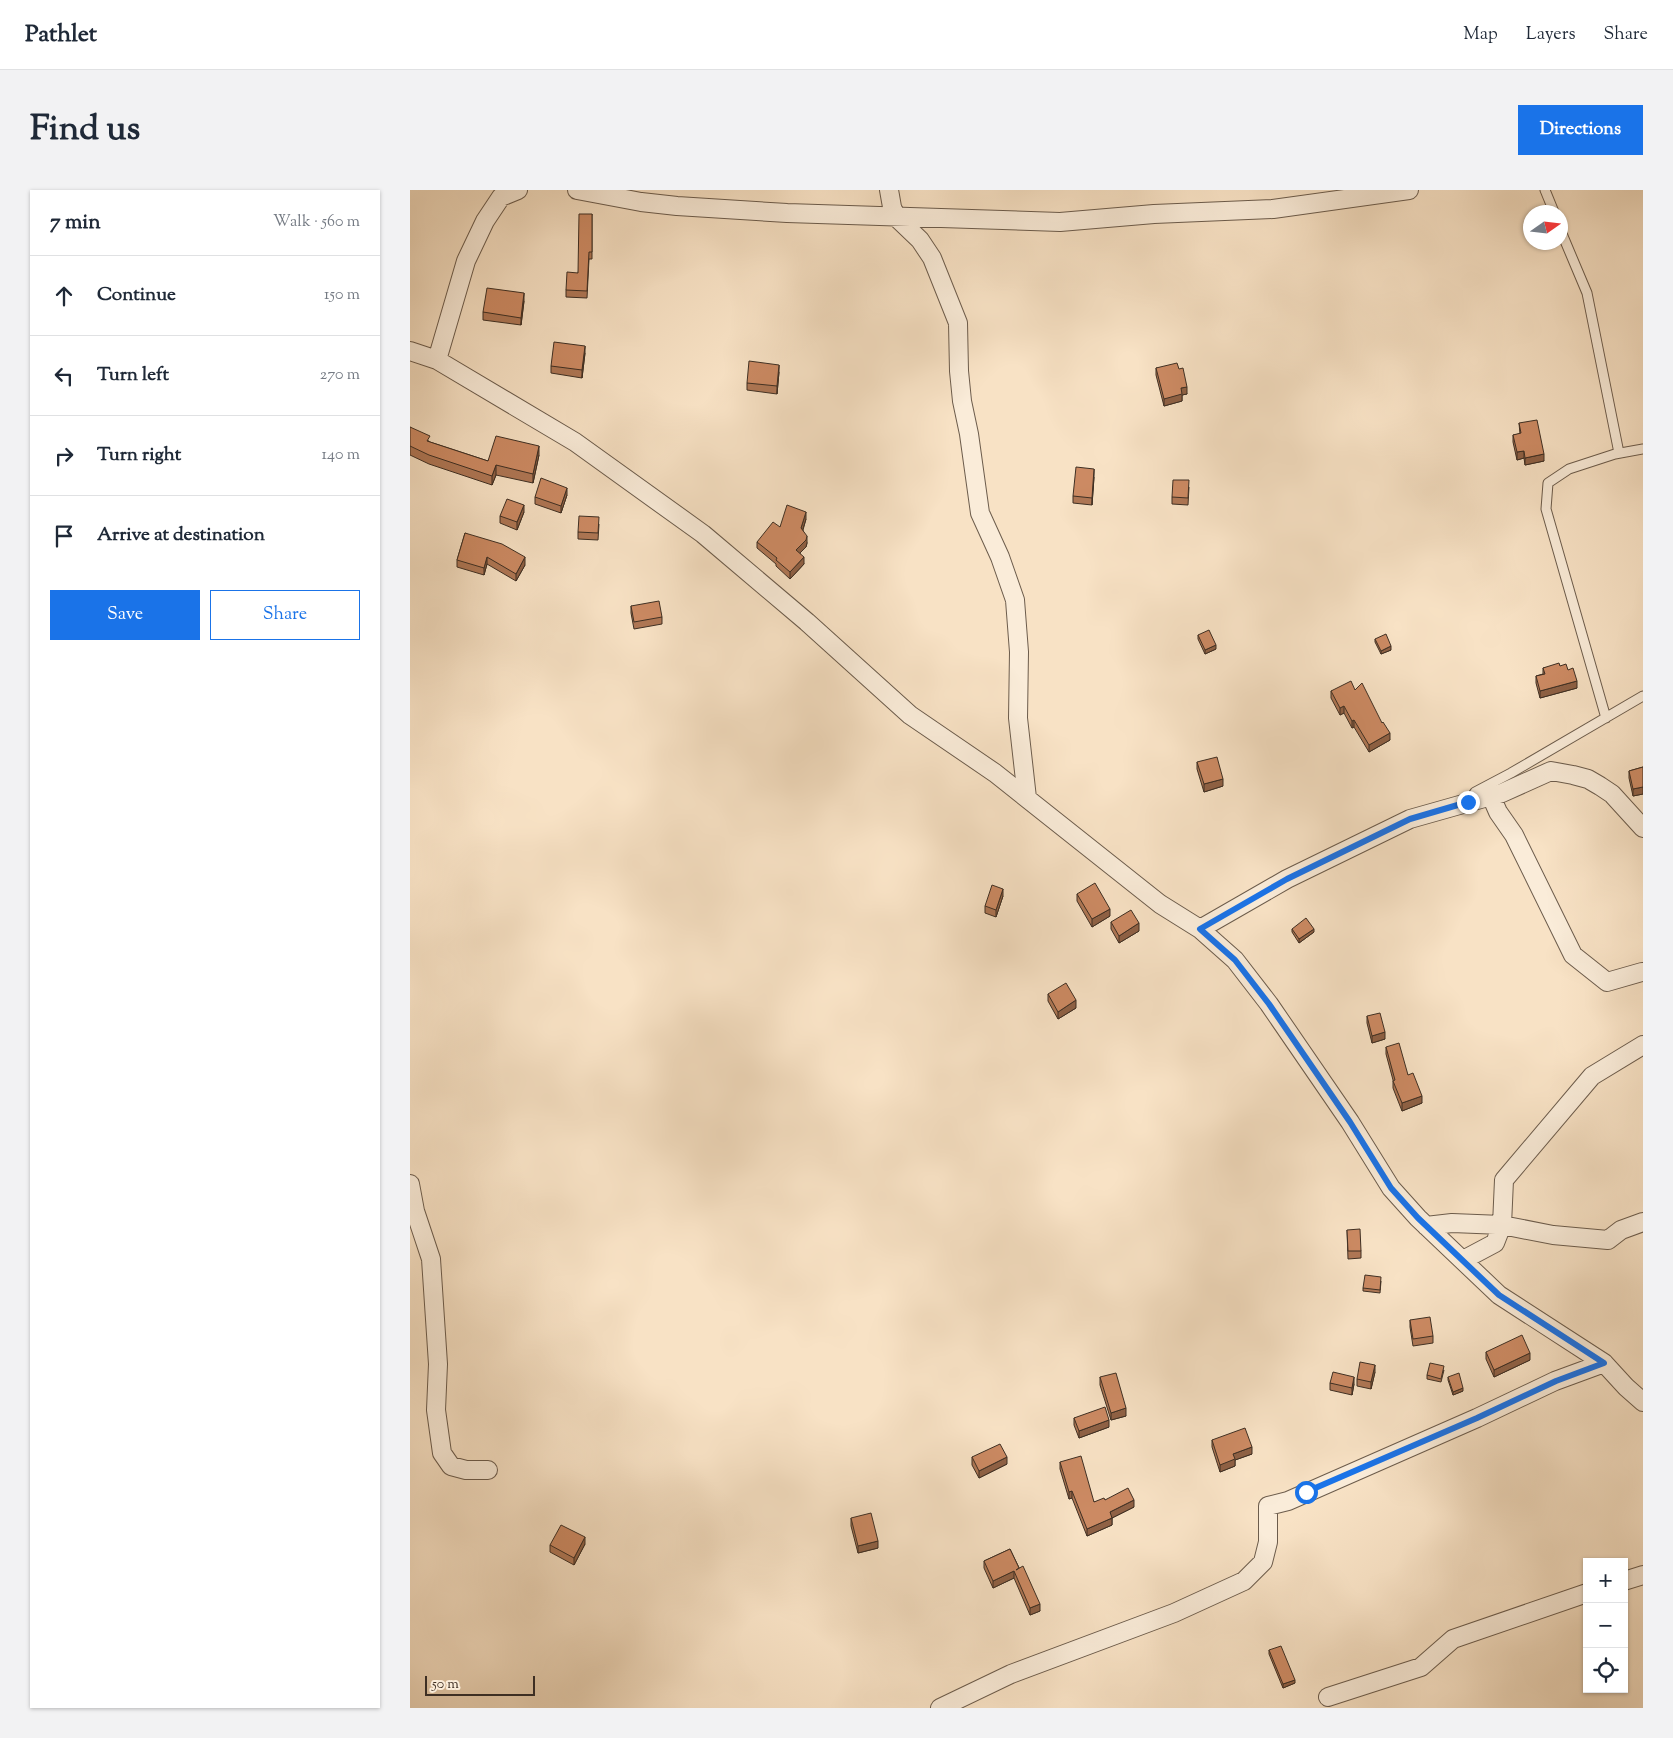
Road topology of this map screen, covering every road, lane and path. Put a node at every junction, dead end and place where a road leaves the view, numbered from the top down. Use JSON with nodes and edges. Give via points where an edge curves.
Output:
{"nodes":[{"id":1,"x":518,"y":190,"type":"edge"},
{"id":2,"x":577,"y":190,"type":"edge"},
{"id":3,"x":889,"y":190,"type":"edge"},
{"id":4,"x":1409,"y":190,"type":"edge"},
{"id":5,"x":1544,"y":190,"type":"edge"},
{"id":6,"x":1340,"y":195,"type":"edge"},
{"id":7,"x":1551,"y":205,"type":"edge"},
{"id":8,"x":896,"y":216,"type":"junction"},
{"id":9,"x":1568,"y":248,"type":"edge"},
{"id":10,"x":410,"y":351,"type":"edge"},
{"id":11,"x":437,"y":360,"type":"junction"},
{"id":12,"x":1643,"y":449,"type":"edge"},
{"id":13,"x":1619,"y":453,"type":"junction"},
{"id":14,"x":1643,"y":696,"type":"edge"},
{"id":15,"x":1606,"y":718,"type":"junction"},
{"id":16,"x":1491,"y":796,"type":"junction"},
{"id":17,"x":1027,"y":798,"type":"junction"},
{"id":18,"x":1468,"y":802,"type":"junction"},
{"id":19,"x":1643,"y":828,"type":"edge"},
{"id":20,"x":1200,"y":929,"type":"junction"},
{"id":21,"x":1642,"y":972,"type":"dead end"},
{"id":22,"x":1643,"y":1045,"type":"edge"},
{"id":23,"x":410,"y":1184,"type":"edge"},
{"id":24,"x":1643,"y":1222,"type":"edge"},
{"id":25,"x":1502,"y":1225,"type":"junction"},
{"id":26,"x":1426,"y":1226,"type":"junction"},
{"id":27,"x":1463,"y":1260,"type":"junction"},
{"id":28,"x":1604,"y":1363,"type":"junction"},
{"id":29,"x":1635,"y":1387,"type":"edge"},
{"id":30,"x":1643,"y":1402,"type":"edge"},
{"id":31,"x":488,"y":1470,"type":"dead end"},
{"id":32,"x":1643,"y":1575,"type":"edge"},
{"id":33,"x":1628,"y":1580,"type":"edge"},
{"id":34,"x":1583,"y":1594,"type":"edge"},
{"id":35,"x":1328,"y":1697,"type":"dead end"},
{"id":36,"x":940,"y":1708,"type":"edge"}],
"edges":[{"from":1,"to":11,"type":"street","via":[[501,197],[466,261]]},
{"from":2,"to":8,"type":"street","via":[[677,206]]},
{"from":3,"to":8,"type":"street"},
{"from":4,"to":6,"type":"street"},
{"from":5,"to":7,"type":"lane"},
{"from":6,"to":8,"type":"street","via":[[1273,209],[1060,222]]},
{"from":8,"to":17,"type":"street","via":[[920,240],[932,258],[958,323],[959,371],[980,513],[1015,600],[1019,652],[1018,718]]},
{"from":9,"to":13,"type":"lane","via":[[1587,293]]},
{"from":10,"to":11,"type":"street"},
{"from":11,"to":17,"type":"street","via":[[575,442],[703,534],[910,715],[995,772]]},
{"from":12,"to":13,"type":"lane"},
{"from":13,"to":15,"type":"lane","via":[[1569,469],[1548,483],[1546,509]]},
{"from":14,"to":15,"type":"lane"},
{"from":15,"to":18,"type":"lane","via":[[1475,792]]},
{"from":16,"to":18,"type":"street"},
{"from":16,"to":19,"type":"street","via":[[1551,772],[1573,775],[1588,779],[1612,794]]},
{"from":16,"to":21,"type":"street","via":[[1514,835],[1573,955],[1607,982]]},
{"from":17,"to":20,"type":"street","via":[[1160,904]]},
{"from":18,"to":20,"type":"street","via":[[1410,819],[1287,879]]},
{"from":20,"to":26,"type":"street","via":[[1235,960],[1269,1004],[1391,1188]]},
{"from":22,"to":25,"type":"street","via":[[1592,1076],[1504,1180]]},
{"from":23,"to":31,"type":"street","via":[[415,1211],[431,1258],[438,1364],[436,1410],[442,1453],[451,1466]]},
{"from":24,"to":25,"type":"street","via":[[1621,1230],[1608,1240]]},
{"from":25,"to":26,"type":"street","via":[[1452,1223]]},
{"from":25,"to":27,"type":"street","via":[[1495,1243]]},
{"from":26,"to":27,"type":"street"},
{"from":27,"to":28,"type":"street","via":[[1499,1295]]},
{"from":28,"to":29,"type":"street"},
{"from":28,"to":36,"type":"street","via":[[1556,1381],[1288,1501],[1268,1506],[1268,1542],[1263,1562],[1244,1581],[1174,1613],[1011,1674]]},
{"from":29,"to":30,"type":"street"},
{"from":32,"to":33,"type":"street"},
{"from":34,"to":35,"type":"street","via":[[1454,1639],[1421,1667]]}]}
